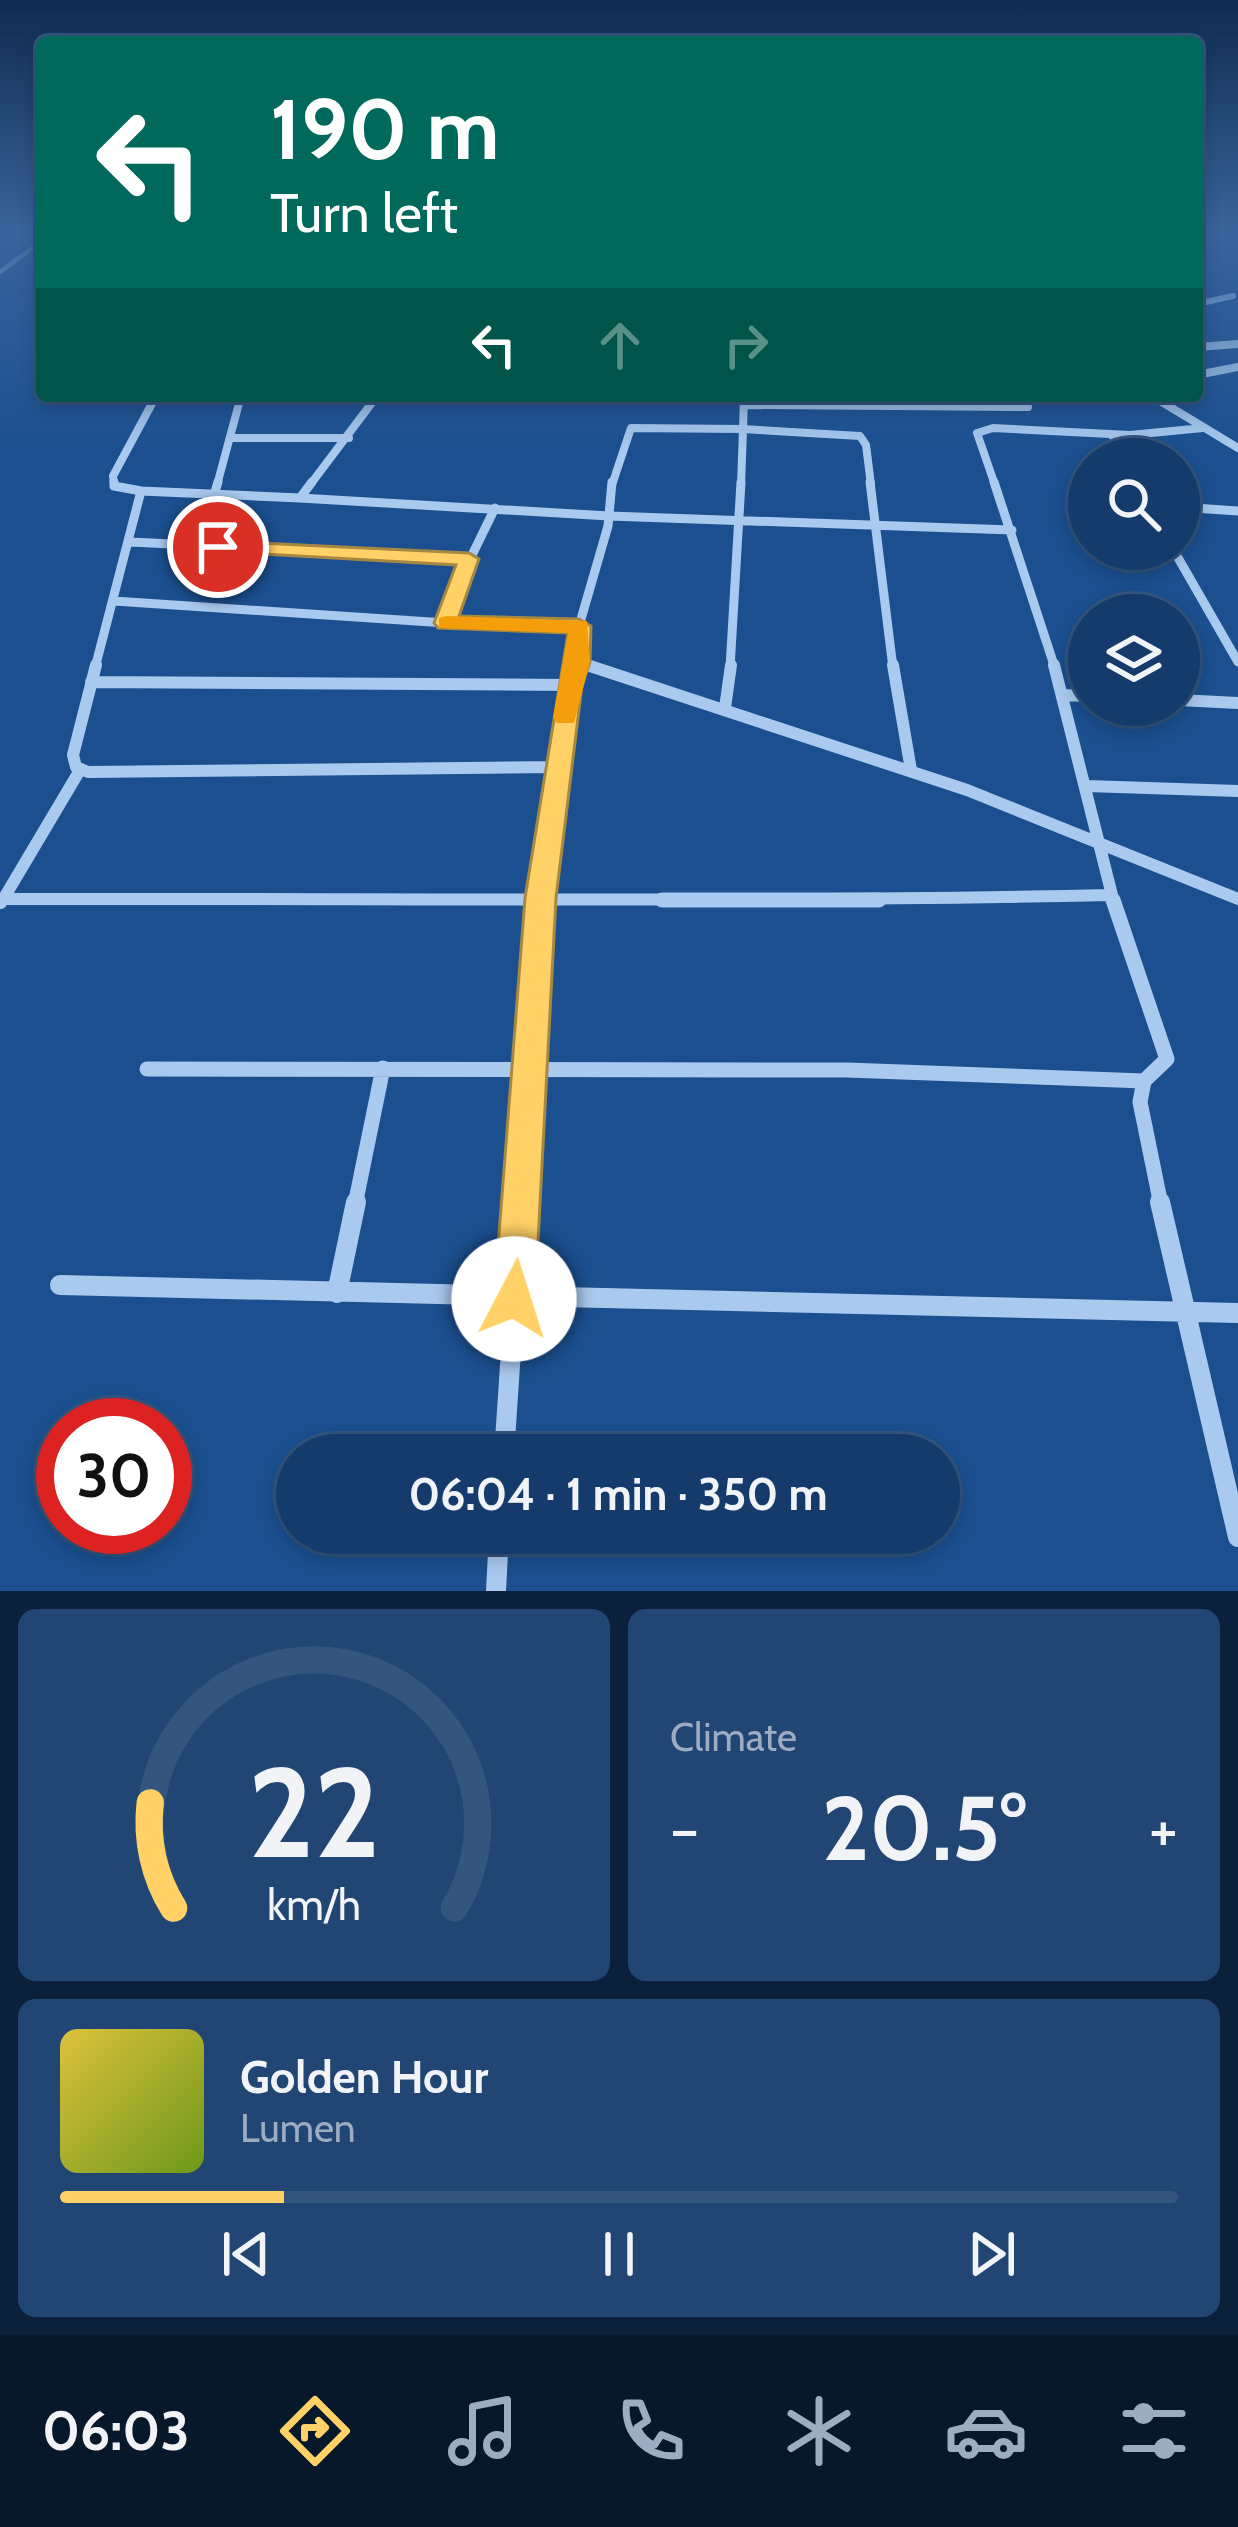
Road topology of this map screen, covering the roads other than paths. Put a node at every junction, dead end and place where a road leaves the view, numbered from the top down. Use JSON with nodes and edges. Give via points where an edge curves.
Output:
{"nodes":[{"id":1,"x":1238,"y":344,"type":"edge"},
{"id":2,"x":1203,"y":346,"type":"edge"},
{"id":3,"x":1238,"y":367,"type":"edge"},
{"id":4,"x":1203,"y":374,"type":"edge"},
{"id":5,"x":152,"y":402,"type":"edge"},
{"id":6,"x":239,"y":402,"type":"edge"},
{"id":7,"x":372,"y":402,"type":"edge"},
{"id":8,"x":744,"y":402,"type":"edge"},
{"id":9,"x":879,"y":402,"type":"edge"},
{"id":10,"x":1162,"y":402,"type":"edge"},
{"id":11,"x":1028,"y":407,"type":"dead end"},
{"id":12,"x":1203,"y":428,"type":"junction"},
{"id":13,"x":743,"y":429,"type":"junction"},
{"id":14,"x":1112,"y":435,"type":"junction"},
{"id":15,"x":230,"y":438,"type":"junction"},
{"id":16,"x":349,"y":438,"type":"junction"},
{"id":17,"x":1114,"y":438,"type":"edge"},
{"id":18,"x":1238,"y":448,"type":"edge"},
{"id":19,"x":141,"y":491,"type":"junction"},
{"id":20,"x":215,"y":493,"type":"junction"},
{"id":21,"x":301,"y":498,"type":"junction"},
{"id":22,"x":495,"y":508,"type":"junction"},
{"id":23,"x":1200,"y":508,"type":"edge"},
{"id":24,"x":1238,"y":511,"type":"edge"},
{"id":25,"x":609,"y":516,"type":"junction"},
{"id":26,"x":740,"y":519,"type":"junction"},
{"id":27,"x":873,"y":524,"type":"junction"},
{"id":28,"x":1012,"y":530,"type":"junction"},
{"id":29,"x":130,"y":542,"type":"junction"},
{"id":30,"x":469,"y":559,"type":"junction"},
{"id":31,"x":1185,"y":570,"type":"edge"},
{"id":32,"x":114,"y":601,"type":"junction"},
{"id":33,"x":446,"y":623,"type":"junction"},
{"id":34,"x":579,"y":626,"type":"junction"},
{"id":35,"x":578,"y":662,"type":"junction"},
{"id":36,"x":1238,"y":662,"type":"edge"},
{"id":37,"x":91,"y":682,"type":"junction"},
{"id":38,"x":570,"y":685,"type":"junction"},
{"id":39,"x":1064,"y":695,"type":"junction"},
{"id":40,"x":1068,"y":695,"type":"edge"},
{"id":41,"x":1200,"y":701,"type":"edge"},
{"id":42,"x":1238,"y":703,"type":"edge"},
{"id":43,"x":725,"y":708,"type":"junction"},
{"id":44,"x":559,"y":767,"type":"junction"},
{"id":45,"x":80,"y":770,"type":"junction"},
{"id":46,"x":911,"y":770,"type":"junction"},
{"id":47,"x":1087,"y":786,"type":"junction"},
{"id":48,"x":1238,"y":791,"type":"edge"},
{"id":49,"x":1102,"y":846,"type":"junction"},
{"id":50,"x":1111,"y":895,"type":"junction"},
{"id":51,"x":541,"y":898,"type":"junction"},
{"id":52,"x":1238,"y":898,"type":"edge"},
{"id":53,"x":2,"y":902,"type":"edge"},
{"id":54,"x":383,"y":1068,"type":"junction"},
{"id":55,"x":533,"y":1068,"type":"junction"},
{"id":56,"x":147,"y":1069,"type":"dead end"},
{"id":57,"x":1144,"y":1082,"type":"junction"},
{"id":58,"x":60,"y":1286,"type":"dead end"},
{"id":59,"x":338,"y":1293,"type":"junction"},
{"id":60,"x":514,"y":1299,"type":"junction"},
{"id":61,"x":1183,"y":1313,"type":"junction"},
{"id":62,"x":1238,"y":1313,"type":"edge"},
{"id":63,"x":505,"y":1434,"type":"edge"},
{"id":64,"x":1238,"y":1537,"type":"edge"},
{"id":65,"x":499,"y":1554,"type":"edge"},
{"id":66,"x":496,"y":1591,"type":"edge"}],
"edges":[{"from":1,"to":2,"type":"street"},
{"from":3,"to":4,"type":"street"},
{"from":5,"to":19,"type":"street","via":[[113,476],[114,486]]},
{"from":6,"to":15,"type":"street"},
{"from":7,"to":16,"type":"street"},
{"from":8,"to":13,"type":"street"},
{"from":9,"to":11,"type":"street"},
{"from":10,"to":12,"type":"street"},
{"from":12,"to":14,"type":"street"},
{"from":12,"to":18,"type":"street"},
{"from":13,"to":25,"type":"street","via":[[631,428]]},
{"from":13,"to":26,"type":"street"},
{"from":13,"to":27,"type":"street","via":[[863,438]]},
{"from":14,"to":17,"type":"street"},
{"from":14,"to":28,"type":"street","via":[[977,433]]},
{"from":15,"to":16,"type":"street"},
{"from":15,"to":20,"type":"street"},
{"from":16,"to":21,"type":"street"},
{"from":19,"to":20,"type":"street"},
{"from":19,"to":29,"type":"street"},
{"from":20,"to":21,"type":"street"},
{"from":21,"to":22,"type":"street"},
{"from":22,"to":25,"type":"street"},
{"from":22,"to":30,"type":"street"},
{"from":23,"to":24,"type":"street"},
{"from":25,"to":26,"type":"street"},
{"from":25,"to":34,"type":"street"},
{"from":26,"to":27,"type":"street"},
{"from":26,"to":43,"type":"street"},
{"from":27,"to":28,"type":"street"},
{"from":27,"to":46,"type":"street"},
{"from":28,"to":39,"type":"street"},
{"from":29,"to":30,"type":"street"},
{"from":29,"to":32,"type":"street"},
{"from":30,"to":33,"type":"street"},
{"from":31,"to":36,"type":"street"},
{"from":32,"to":33,"type":"street"},
{"from":32,"to":37,"type":"street"},
{"from":33,"to":34,"type":"street"},
{"from":34,"to":35,"type":"street"},
{"from":35,"to":38,"type":"street"},
{"from":35,"to":43,"type":"street"},
{"from":37,"to":38,"type":"street"},
{"from":37,"to":45,"type":"street","via":[[73,755]]},
{"from":38,"to":44,"type":"street"},
{"from":39,"to":40,"type":"street"},
{"from":39,"to":47,"type":"street"},
{"from":41,"to":42,"type":"street"},
{"from":43,"to":46,"type":"street"},
{"from":44,"to":45,"type":"street"},
{"from":44,"to":51,"type":"street"},
{"from":45,"to":53,"type":"street"},
{"from":46,"to":49,"type":"street"},
{"from":47,"to":48,"type":"street"},
{"from":47,"to":49,"type":"street"},
{"from":49,"to":50,"type":"street"},
{"from":49,"to":52,"type":"street"},
{"from":50,"to":51,"type":"street","via":[[761,903]]},
{"from":50,"to":57,"type":"street","via":[[1167,1059]]},
{"from":51,"to":53,"type":"street"},
{"from":51,"to":55,"type":"street"},
{"from":54,"to":55,"type":"street"},
{"from":54,"to":56,"type":"street"},
{"from":54,"to":59,"type":"street"},
{"from":55,"to":57,"type":"street"},
{"from":55,"to":60,"type":"street"},
{"from":57,"to":61,"type":"street","via":[[1140,1102]]},
{"from":58,"to":59,"type":"street"},
{"from":59,"to":60,"type":"street"},
{"from":60,"to":61,"type":"street"},
{"from":60,"to":63,"type":"street"},
{"from":61,"to":62,"type":"street"},
{"from":61,"to":64,"type":"street"},
{"from":65,"to":66,"type":"street"}]}
